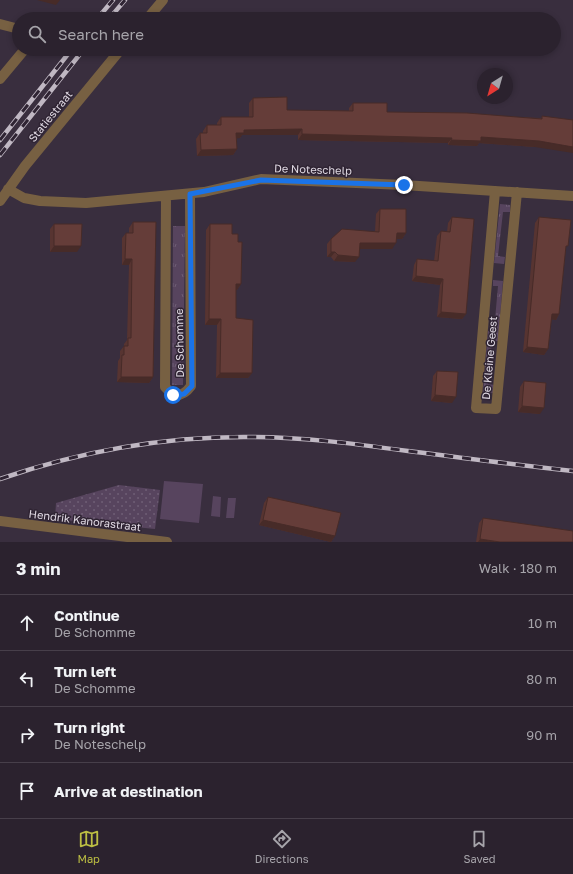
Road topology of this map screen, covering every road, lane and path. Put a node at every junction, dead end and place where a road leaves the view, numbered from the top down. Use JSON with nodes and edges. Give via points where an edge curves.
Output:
{"nodes":[{"id":1,"x":163,"y":0,"type":"edge"},
{"id":2,"x":152,"y":12,"type":"edge"},
{"id":3,"x":0,"y":24,"type":"edge"},
{"id":4,"x":12,"y":27,"type":"edge"},
{"id":5,"x":19,"y":56,"type":"edge"},
{"id":6,"x":115,"y":56,"type":"edge"},
{"id":7,"x":0,"y":79,"type":"edge"},
{"id":8,"x":8,"y":189,"type":"junction"},
{"id":9,"x":495,"y":191,"type":"junction"},
{"id":10,"x":516,"y":192,"type":"junction"},
{"id":11,"x":190,"y":194,"type":"junction"},
{"id":12,"x":166,"y":196,"type":"junction"},
{"id":13,"x":573,"y":196,"type":"edge"},
{"id":14,"x":0,"y":201,"type":"edge"},
{"id":15,"x":0,"y":521,"type":"edge"},
{"id":16,"x":167,"y":542,"type":"edge"}],
"edges":[{"from":1,"to":2,"type":"street"},
{"from":3,"to":4,"type":"street"},
{"from":5,"to":7,"type":"street"},
{"from":6,"to":8,"type":"street","name":"Statiestraat"},
{"from":8,"to":12,"type":"street","name":"De Noteschelp","via":[[24,198],[40,201],[86,203]]},
{"from":8,"to":14,"type":"street","name":"Statiestraat"},
{"from":9,"to":10,"type":"street","name":"De Noteschelp"},
{"from":9,"to":10,"type":"street","name":"De Kleine Geest","via":[[476,408],[496,410]]},
{"from":9,"to":11,"type":"street","name":"De Noteschelp","via":[[261,180]]},
{"from":10,"to":13,"type":"street","name":"De Noteschelp"},
{"from":11,"to":12,"type":"street","name":"De Noteschelp"},
{"from":11,"to":12,"type":"street","name":"De Schomme","via":[[192,386],[179,396],[173,395],[165,387]]},
{"from":15,"to":16,"type":"street","name":"Hendrik Kanorastraat"}]}
